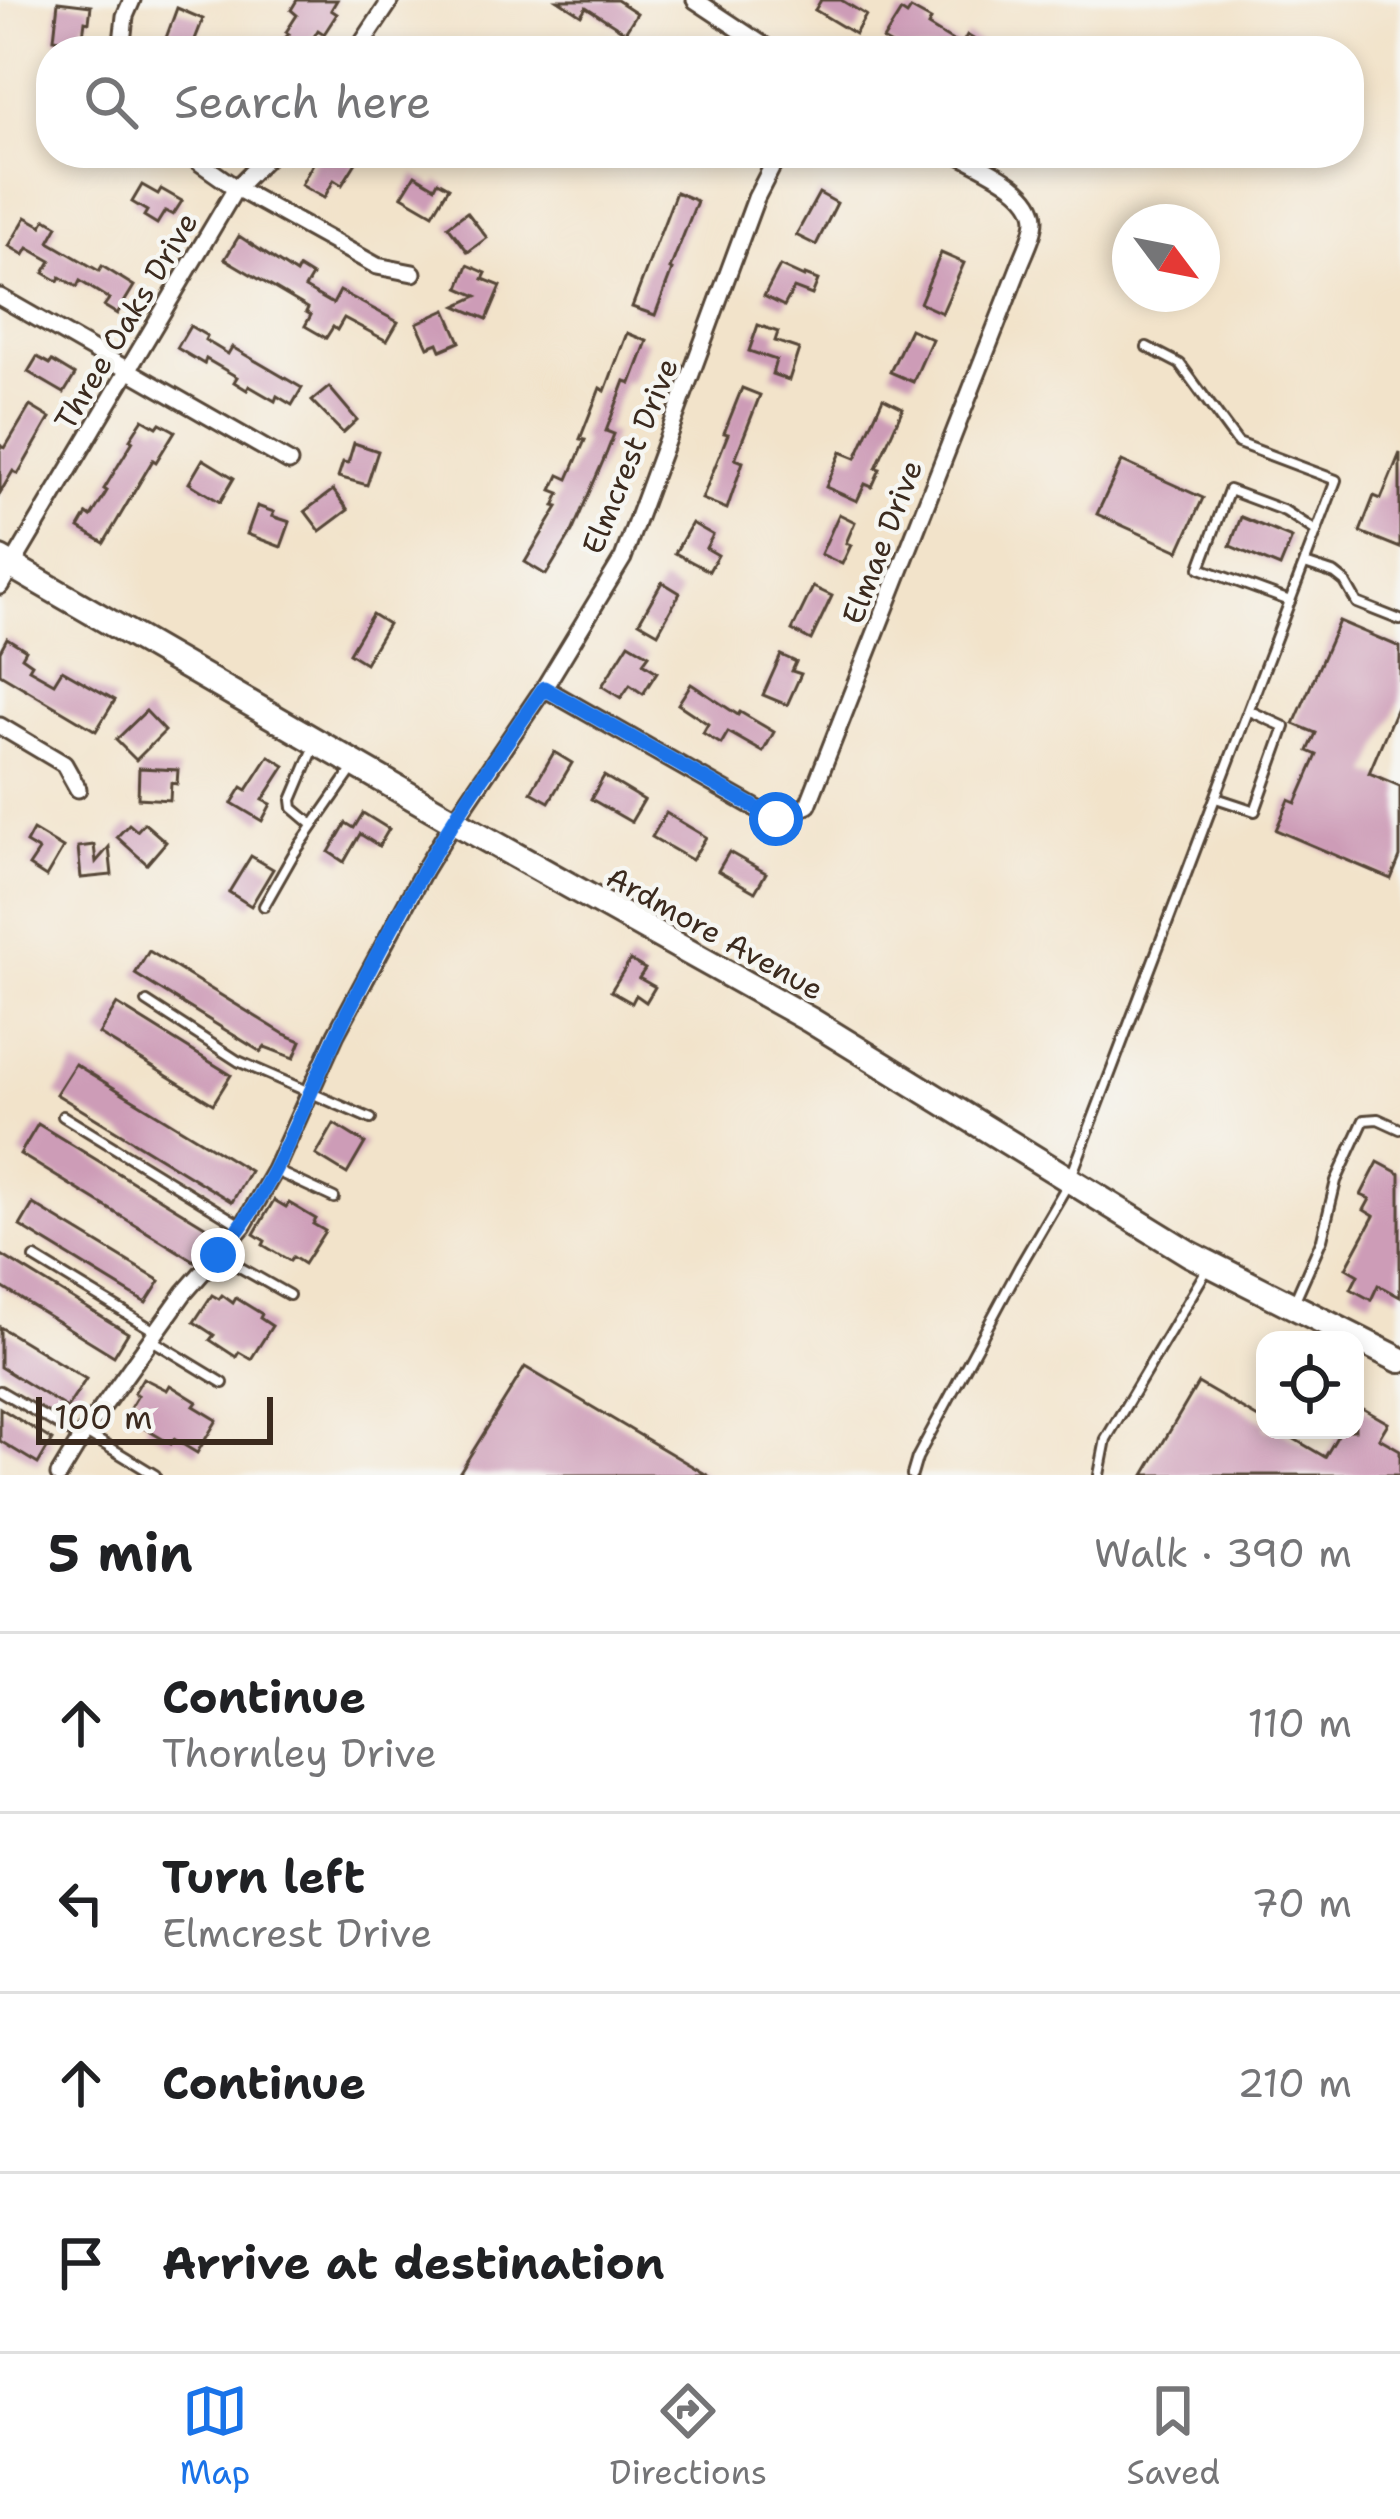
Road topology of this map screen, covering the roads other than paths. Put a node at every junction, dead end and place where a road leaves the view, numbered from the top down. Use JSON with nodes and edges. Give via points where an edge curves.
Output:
{"nodes":[{"id":1,"x":132,"y":0,"type":"edge"},
{"id":2,"x":391,"y":0,"type":"edge"},
{"id":3,"x":695,"y":0,"type":"edge"},
{"id":4,"x":123,"y":36,"type":"edge"},
{"id":5,"x":367,"y":36,"type":"edge"},
{"id":6,"x":749,"y":36,"type":"edge"},
{"id":7,"x":207,"y":168,"type":"edge"},
{"id":8,"x":256,"y":168,"type":"edge"},
{"id":9,"x":771,"y":168,"type":"edge"},
{"id":10,"x":982,"y":168,"type":"edge"},
{"id":11,"x":236,"y":188,"type":"junction"},
{"id":12,"x":413,"y":273,"type":"dead end"},
{"id":13,"x":0,"y":297,"type":"edge"},
{"id":14,"x":1147,"y":347,"type":"dead end"},
{"id":15,"x":129,"y":370,"type":"junction"},
{"id":16,"x":290,"y":463,"type":"dead end"},
{"id":17,"x":1316,"y":531,"type":"junction"},
{"id":18,"x":1305,"y":564,"type":"junction"},
{"id":19,"x":4,"y":570,"type":"edge"},
{"id":20,"x":1290,"y":602,"type":"junction"},
{"id":21,"x":1400,"y":620,"type":"edge"},
{"id":22,"x":544,"y":688,"type":"junction"},
{"id":23,"x":1250,"y":712,"type":"junction"},
{"id":24,"x":0,"y":726,"type":"edge"},
{"id":25,"x":317,"y":741,"type":"junction"},
{"id":26,"x":356,"y":764,"type":"junction"},
{"id":27,"x":78,"y":789,"type":"dead end"},
{"id":28,"x":1216,"y":798,"type":"junction"},
{"id":29,"x":454,"y":821,"type":"junction"},
{"id":30,"x":314,"y":825,"type":"junction"},
{"id":31,"x":264,"y":906,"type":"dead end"},
{"id":32,"x":147,"y":1002,"type":"dead end"},
{"id":33,"x":310,"y":1093,"type":"junction"},
{"id":34,"x":63,"y":1116,"type":"dead end"},
{"id":35,"x":371,"y":1119,"type":"dead end"},
{"id":36,"x":1400,"y":1129,"type":"edge"},
{"id":37,"x":275,"y":1170,"type":"junction"},
{"id":38,"x":1069,"y":1182,"type":"junction"},
{"id":39,"x":334,"y":1198,"type":"dead end"},
{"id":40,"x":243,"y":1226,"type":"junction"},
{"id":41,"x":218,"y":1255,"type":"junction"},
{"id":42,"x":35,"y":1258,"type":"dead end"},
{"id":43,"x":1210,"y":1264,"type":"junction"},
{"id":44,"x":289,"y":1295,"type":"dead end"},
{"id":45,"x":1292,"y":1307,"type":"junction"},
{"id":46,"x":154,"y":1335,"type":"junction"},
{"id":47,"x":1400,"y":1360,"type":"edge"},
{"id":48,"x":223,"y":1383,"type":"dead end"},
{"id":49,"x":0,"y":1390,"type":"edge"},
{"id":50,"x":83,"y":1435,"type":"junction"},
{"id":51,"x":59,"y":1475,"type":"edge"},
{"id":52,"x":155,"y":1475,"type":"edge"},
{"id":53,"x":912,"y":1475,"type":"edge"},
{"id":54,"x":1099,"y":1475,"type":"edge"}],
"edges":[{"from":1,"to":4,"type":"street"},
{"from":2,"to":5,"type":"street"},
{"from":3,"to":6,"type":"street"},
{"from":7,"to":11,"type":"street"},
{"from":8,"to":11,"type":"street","name":"Three Oaks Drive"},
{"from":9,"to":22,"type":"street","name":"Elmcrest Drive","via":[[623,557]]},
{"from":10,"to":22,"type":"street","name":"Elmae Drive","via":[[1016,187],[1035,221],[808,805],[776,819]]},
{"from":11,"to":12,"type":"street","via":[[377,266]]},
{"from":11,"to":15,"type":"street","name":"Three Oaks Drive"},
{"from":13,"to":15,"type":"street"},
{"from":14,"to":17,"type":"lane","via":[[1180,364],[1238,443],[1336,480]]},
{"from":15,"to":16,"type":"street"},
{"from":15,"to":19,"type":"street","name":"Three Oaks Drive"},
{"from":17,"to":18,"type":"lane"},
{"from":17,"to":20,"type":"lane","via":[[1229,490],[1200,568]]},
{"from":18,"to":20,"type":"lane"},
{"from":18,"to":21,"type":"lane","via":[[1335,574],[1357,604]]},
{"from":19,"to":25,"type":"main road","name":"Ardmore Avenue"},
{"from":20,"to":23,"type":"lane"},
{"from":22,"to":29,"type":"street","name":"Elmcrest Drive"},
{"from":23,"to":28,"type":"lane"},
{"from":23,"to":28,"type":"lane","via":[[1285,727],[1256,811]]},
{"from":24,"to":27,"type":"street","via":[[64,764]]},
{"from":25,"to":26,"type":"main road","name":"Ardmore Avenue"},
{"from":25,"to":30,"type":"lane","via":[[292,800]]},
{"from":26,"to":29,"type":"main road","name":"Ardmore Avenue"},
{"from":26,"to":30,"type":"lane"},
{"from":28,"to":38,"type":"lane"},
{"from":29,"to":33,"type":"street","name":"Elmcrest Drive"},
{"from":29,"to":38,"type":"main road","name":"Ardmore Avenue","via":[[810,1020]]},
{"from":30,"to":31,"type":"lane"},
{"from":32,"to":33,"type":"lane","via":[[238,1061]]},
{"from":33,"to":35,"type":"lane"},
{"from":33,"to":37,"type":"street","name":"Elmcrest Drive"},
{"from":34,"to":40,"type":"lane"},
{"from":36,"to":45,"type":"lane","via":[[1364,1120]]},
{"from":37,"to":39,"type":"lane"},
{"from":37,"to":40,"type":"street","name":"Elmcrest Drive"},
{"from":38,"to":43,"type":"main road","name":"Ardmore Avenue"},
{"from":38,"to":53,"type":"lane"},
{"from":40,"to":41,"type":"street","name":"Elmcrest Drive"},
{"from":41,"to":44,"type":"lane"},
{"from":41,"to":46,"type":"street","name":"Elmcrest Drive"},
{"from":42,"to":46,"type":"lane"},
{"from":43,"to":45,"type":"main road","name":"Ardmore Avenue"},
{"from":43,"to":54,"type":"lane","via":[[1106,1439]]},
{"from":45,"to":47,"type":"main road","name":"Ardmore Avenue"},
{"from":46,"to":48,"type":"lane"},
{"from":46,"to":50,"type":"street","name":"Elmcrest Drive"},
{"from":49,"to":50,"type":"lane"},
{"from":50,"to":51,"type":"street","name":"Elmcrest Drive"},
{"from":50,"to":52,"type":"lane"}]}
